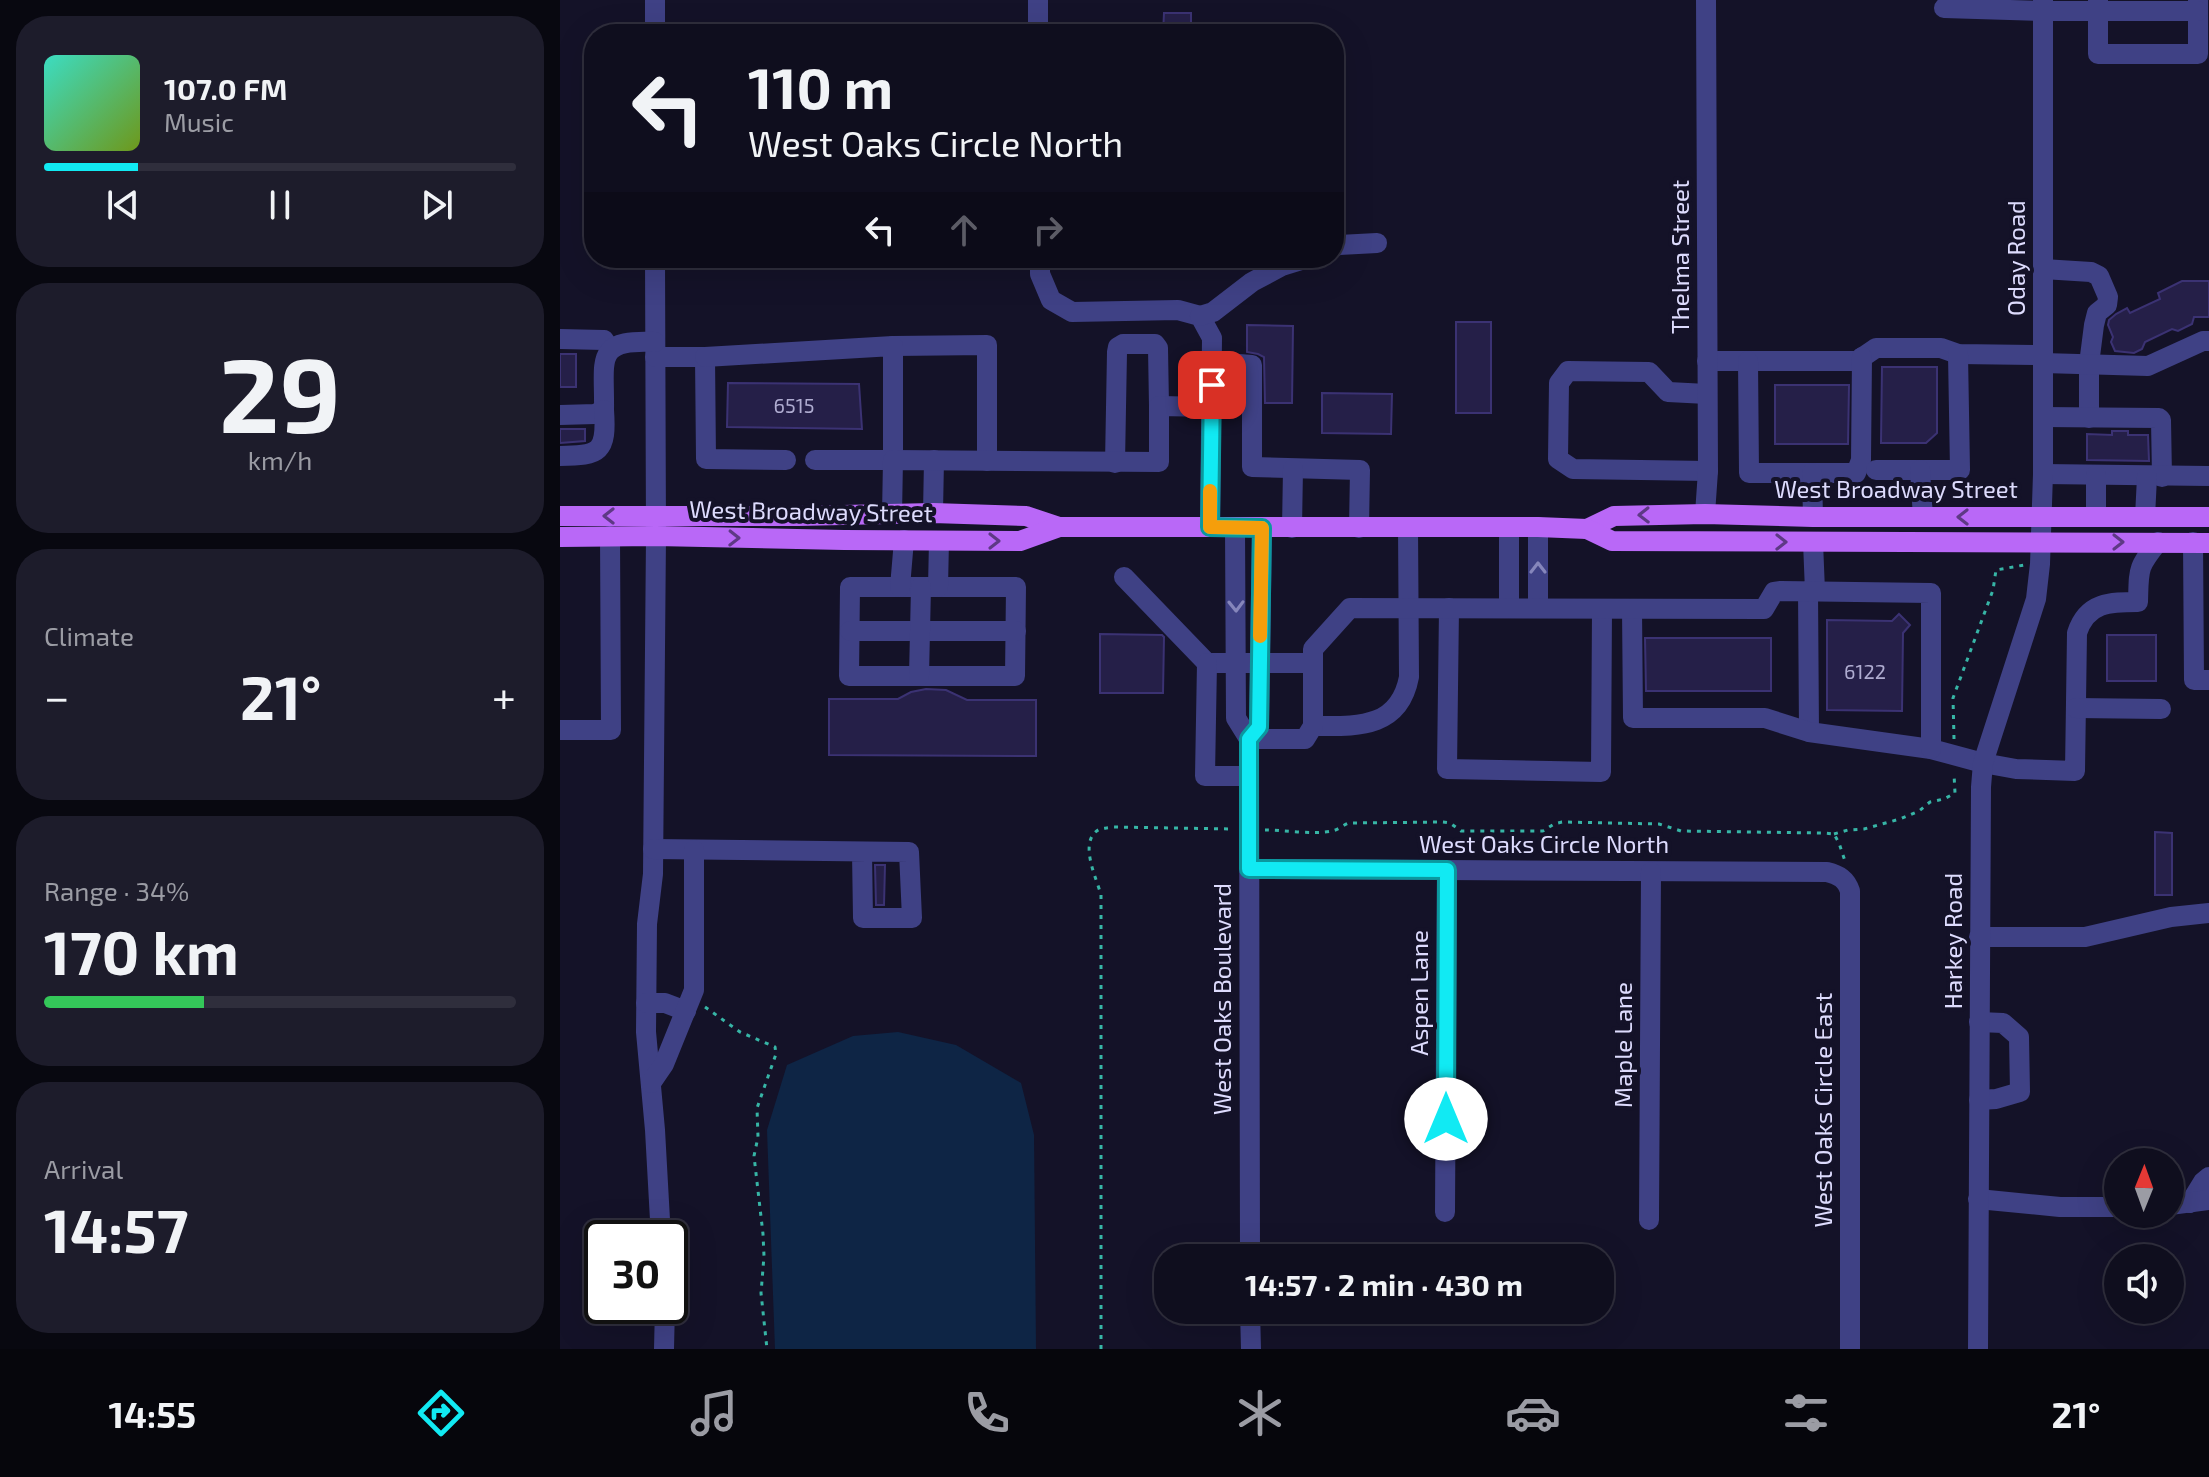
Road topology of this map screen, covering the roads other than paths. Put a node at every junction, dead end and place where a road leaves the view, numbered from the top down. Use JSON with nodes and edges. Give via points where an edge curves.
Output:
{"nodes":[{"id":1,"x":655,"y":0,"type":"edge"},
{"id":2,"x":1038,"y":0,"type":"edge"},
{"id":3,"x":1706,"y":0,"type":"edge"},
{"id":4,"x":2198,"y":5,"type":"edge"},
{"id":5,"x":2043,"y":6,"type":"edge"},
{"id":6,"x":2098,"y":6,"type":"edge"},
{"id":7,"x":1944,"y":8,"type":"dead end"},
{"id":8,"x":655,"y":24,"type":"edge"},
{"id":9,"x":1038,"y":24,"type":"edge"},
{"id":10,"x":1377,"y":243,"type":"dead end"},
{"id":11,"x":1344,"y":245,"type":"edge"},
{"id":12,"x":655,"y":268,"type":"edge"},
{"id":13,"x":1040,"y":268,"type":"edge"},
{"id":14,"x":1278,"y":268,"type":"edge"},
{"id":15,"x":2043,"y":269,"type":"junction"},
{"id":16,"x":1200,"y":316,"type":"junction"},
{"id":17,"x":560,"y":339,"type":"edge"},
{"id":18,"x":2209,"y":341,"type":"edge"},
{"id":19,"x":893,"y":346,"type":"junction"},
{"id":20,"x":610,"y":349,"type":"junction"},
{"id":21,"x":655,"y":349,"type":"junction"},
{"id":22,"x":1958,"y":354,"type":"junction"},
{"id":23,"x":705,"y":357,"type":"junction"},
{"id":24,"x":1862,"y":357,"type":"junction"},
{"id":25,"x":2043,"y":359,"type":"junction"},
{"id":26,"x":1707,"y":361,"type":"junction"},
{"id":27,"x":1748,"y":361,"type":"junction"},
{"id":28,"x":1212,"y":362,"type":"junction"},
{"id":29,"x":2089,"y":364,"type":"junction"},
{"id":30,"x":1707,"y":394,"type":"junction"},
{"id":31,"x":1159,"y":406,"type":"junction"},
{"id":32,"x":1211,"y":407,"type":"junction"},
{"id":33,"x":604,"y":410,"type":"junction"},
{"id":34,"x":560,"y":415,"type":"edge"},
{"id":35,"x":2043,"y":417,"type":"junction"},
{"id":36,"x":2089,"y":418,"type":"junction"},
{"id":37,"x":560,"y":456,"type":"edge"},
{"id":38,"x":786,"y":460,"type":"dead end"},
{"id":39,"x":815,"y":460,"type":"dead end"},
{"id":40,"x":893,"y":460,"type":"junction"},
{"id":41,"x":934,"y":460,"type":"junction"},
{"id":42,"x":987,"y":461,"type":"junction"},
{"id":43,"x":1115,"y":463,"type":"junction"},
{"id":44,"x":1293,"y":469,"type":"junction"},
{"id":45,"x":1876,"y":470,"type":"dead end"},
{"id":46,"x":1920,"y":470,"type":"junction"},
{"id":47,"x":1708,"y":471,"type":"junction"},
{"id":48,"x":1812,"y":473,"type":"junction"},
{"id":49,"x":2043,"y":474,"type":"junction"},
{"id":50,"x":2096,"y":475,"type":"junction"},
{"id":51,"x":2209,"y":476,"type":"edge"},
{"id":52,"x":2155,"y":477,"type":"junction"},
{"id":53,"x":933,"y":513,"type":"junction"},
{"id":54,"x":1705,"y":514,"type":"junction"},
{"id":55,"x":892,"y":515,"type":"junction"},
{"id":56,"x":994,"y":515,"type":"junction"},
{"id":57,"x":2041,"y":516,"type":"junction"},
{"id":58,"x":1813,"y":517,"type":"junction"},
{"id":59,"x":1923,"y":517,"type":"junction"},
{"id":60,"x":2096,"y":517,"type":"junction"},
{"id":61,"x":2145,"y":517,"type":"junction"},
{"id":62,"x":2209,"y":517,"type":"edge"},
{"id":63,"x":561,"y":522,"type":"edge"},
{"id":64,"x":656,"y":525,"type":"junction"},
{"id":65,"x":1059,"y":527,"type":"junction"},
{"id":66,"x":1210,"y":527,"type":"junction"},
{"id":67,"x":1408,"y":527,"type":"junction"},
{"id":68,"x":1509,"y":527,"type":"junction"},
{"id":69,"x":1538,"y":527,"type":"junction"},
{"id":70,"x":1235,"y":528,"type":"junction"},
{"id":71,"x":1262,"y":528,"type":"junction"},
{"id":72,"x":1292,"y":528,"type":"junction"},
{"id":73,"x":1359,"y":528,"type":"junction"},
{"id":74,"x":1587,"y":529,"type":"junction"},
{"id":75,"x":610,"y":536,"type":"junction"},
{"id":76,"x":844,"y":540,"type":"junction"},
{"id":77,"x":904,"y":540,"type":"junction"},
{"id":78,"x":939,"y":541,"type":"junction"},
{"id":79,"x":1813,"y":542,"type":"junction"},
{"id":80,"x":2040,"y":542,"type":"junction"},
{"id":81,"x":2158,"y":542,"type":"junction"},
{"id":82,"x":2201,"y":542,"type":"edge"},
{"id":83,"x":1124,"y":577,"type":"dead end"},
{"id":84,"x":920,"y":587,"type":"junction"},
{"id":85,"x":1811,"y":591,"type":"junction"},
{"id":86,"x":2202,"y":598,"type":"edge"},
{"id":87,"x":1408,"y":608,"type":"junction"},
{"id":88,"x":1449,"y":608,"type":"junction"},
{"id":89,"x":1509,"y":608,"type":"junction"},
{"id":90,"x":1538,"y":608,"type":"junction"},
{"id":91,"x":1602,"y":609,"type":"junction"},
{"id":92,"x":1632,"y":609,"type":"junction"},
{"id":93,"x":850,"y":631,"type":"junction"},
{"id":94,"x":920,"y":631,"type":"junction"},
{"id":95,"x":1016,"y":631,"type":"junction"},
{"id":96,"x":1207,"y":663,"type":"junction"},
{"id":97,"x":1313,"y":663,"type":"junction"},
{"id":98,"x":1237,"y":664,"type":"junction"},
{"id":99,"x":1260,"y":664,"type":"junction"},
{"id":100,"x":919,"y":676,"type":"junction"},
{"id":101,"x":2209,"y":680,"type":"edge"},
{"id":102,"x":2076,"y":708,"type":"junction"},
{"id":103,"x":2161,"y":709,"type":"dead end"},
{"id":104,"x":1313,"y":726,"type":"junction"},
{"id":105,"x":560,"y":730,"type":"edge"},
{"id":106,"x":1809,"y":732,"type":"junction"},
{"id":107,"x":1249,"y":739,"type":"junction"},
{"id":108,"x":1931,"y":749,"type":"junction"},
{"id":109,"x":1983,"y":763,"type":"junction"},
{"id":110,"x":1248,"y":776,"type":"junction"},
{"id":111,"x":653,"y":849,"type":"junction"},
{"id":112,"x":694,"y":850,"type":"junction"},
{"id":113,"x":862,"y":852,"type":"dead end"},
{"id":114,"x":1249,"y":869,"type":"junction"},
{"id":115,"x":1447,"y":870,"type":"junction"},
{"id":116,"x":1651,"y":872,"type":"junction"},
{"id":117,"x":1838,"y":875,"type":"joint"},
{"id":118,"x":2209,"y":913,"type":"edge"},
{"id":119,"x":1979,"y":937,"type":"junction"},
{"id":120,"x":646,"y":1003,"type":"junction"},
{"id":121,"x":689,"y":1005,"type":"junction"},
{"id":122,"x":1979,"y":1022,"type":"junction"},
{"id":123,"x":651,"y":1083,"type":"junction"},
{"id":124,"x":1979,"y":1100,"type":"junction"},
{"id":125,"x":2209,"y":1177,"type":"edge"},
{"id":126,"x":1978,"y":1199,"type":"junction"},
{"id":127,"x":2190,"y":1203,"type":"edge"},
{"id":128,"x":2104,"y":1207,"type":"edge"},
{"id":129,"x":1445,"y":1212,"type":"dead end"},
{"id":130,"x":660,"y":1220,"type":"edge"},
{"id":131,"x":1649,"y":1220,"type":"dead end"},
{"id":132,"x":1250,"y":1244,"type":"edge"},
{"id":133,"x":665,"y":1324,"type":"edge"},
{"id":134,"x":1250,"y":1324,"type":"edge"},
{"id":135,"x":664,"y":1349,"type":"edge"},
{"id":136,"x":1251,"y":1349,"type":"edge"},
{"id":137,"x":1850,"y":1349,"type":"edge"},
{"id":138,"x":1978,"y":1349,"type":"edge"}],
"edges":[{"from":1,"to":8,"type":"street"},
{"from":2,"to":9,"type":"street"},
{"from":3,"to":26,"type":"street","name":"Thelma Street"},
{"from":4,"to":6,"type":"street"},
{"from":4,"to":6,"type":"street","via":[[2198,54],[2098,54]]},
{"from":5,"to":6,"type":"street"},
{"from":5,"to":7,"type":"street"},
{"from":5,"to":15,"type":"street","name":"Oday Road"},
{"from":10,"to":11,"type":"street"},
{"from":12,"to":21,"type":"street"},
{"from":13,"to":16,"type":"street","via":[[1051,300],[1072,312],[1178,310]]},
{"from":14,"to":16,"type":"street"},
{"from":15,"to":25,"type":"street","name":"Oday Road"},
{"from":15,"to":29,"type":"street","via":[[2099,276],[2108,297],[2097,313]]},
{"from":16,"to":28,"type":"street","via":[[1212,338]]},
{"from":17,"to":20,"type":"street","via":[[604,340]]},
{"from":18,"to":29,"type":"street","via":[[2148,366]]},
{"from":19,"to":23,"type":"street"},
{"from":19,"to":40,"type":"street"},
{"from":19,"to":42,"type":"street","via":[[987,345]]},
{"from":20,"to":21,"type":"street","via":[[624,343]]},
{"from":20,"to":33,"type":"street","via":[[605,358]]},
{"from":21,"to":23,"type":"street"},
{"from":21,"to":64,"type":"street"},
{"from":22,"to":24,"type":"street","via":[[1941,348],[1876,348]]},
{"from":22,"to":25,"type":"street"},
{"from":22,"to":46,"type":"street","via":[[1960,470]]},
{"from":23,"to":38,"type":"street","via":[[706,459]]},
{"from":24,"to":27,"type":"street"},
{"from":24,"to":48,"type":"street","via":[[1861,460],[1856,473]]},
{"from":25,"to":29,"type":"street"},
{"from":25,"to":35,"type":"street","name":"Oday Road"},
{"from":26,"to":27,"type":"street"},
{"from":26,"to":30,"type":"street","name":"Thelma Street"},
{"from":27,"to":48,"type":"street","via":[[1749,473]]},
{"from":28,"to":32,"type":"street"},
{"from":28,"to":44,"type":"street","via":[[1252,365],[1252,467]]},
{"from":29,"to":36,"type":"street"},
{"from":30,"to":47,"type":"street","name":"Thelma Street"},
{"from":30,"to":47,"type":"street","via":[[1668,392],[1649,372],[1568,371],[1559,383],[1558,459],[1573,469]]},
{"from":31,"to":32,"type":"street"},
{"from":31,"to":43,"type":"street","via":[[1159,462]]},
{"from":31,"to":43,"type":"street","via":[[1158,348],[1118,347]]},
{"from":32,"to":66,"type":"street"},
{"from":33,"to":34,"type":"street"},
{"from":33,"to":37,"type":"street","via":[[604,440],[598,450],[592,455]]},
{"from":35,"to":36,"type":"street"},
{"from":35,"to":49,"type":"street","name":"Oday Road"},
{"from":36,"to":52,"type":"street","via":[[2159,418]]},
{"from":39,"to":40,"type":"street"},
{"from":40,"to":41,"type":"street"},
{"from":40,"to":55,"type":"street"},
{"from":41,"to":42,"type":"street"},
{"from":41,"to":53,"type":"street"},
{"from":42,"to":43,"type":"street"},
{"from":44,"to":72,"type":"street"},
{"from":44,"to":73,"type":"street","via":[[1360,470]]},
{"from":45,"to":46,"type":"street"},
{"from":46,"to":59,"type":"street"},
{"from":47,"to":54,"type":"street","name":"Thelma Street"},
{"from":48,"to":58,"type":"street"},
{"from":49,"to":50,"type":"street"},
{"from":49,"to":57,"type":"street","name":"Oday Road"},
{"from":50,"to":52,"type":"street"},
{"from":50,"to":60,"type":"street"},
{"from":51,"to":52,"type":"street"},
{"from":52,"to":61,"type":"street"},
{"from":53,"to":55,"type":"main road","name":"West Broadway Street"},
{"from":53,"to":56,"type":"main road","name":"West Broadway Street"},
{"from":53,"to":76,"type":"main road"},
{"from":54,"to":58,"type":"main road","name":"West Broadway Street"},
{"from":54,"to":74,"type":"main road","name":"West Broadway Street","one_way":true,"via":[[1614,516]]},
{"from":55,"to":64,"type":"main road","name":"West Broadway Street"},
{"from":56,"to":65,"type":"main road","name":"West Broadway Street","via":[[1026,516]]},
{"from":56,"to":77,"type":"main road","via":[[982,525],[930,529]]},
{"from":57,"to":59,"type":"main road","name":"West Broadway Street","one_way":true},
{"from":57,"to":60,"type":"main road","name":"West Broadway Street"},
{"from":57,"to":80,"type":"street","name":"Oday Road"},
{"from":58,"to":59,"type":"main road","name":"West Broadway Street"},
{"from":60,"to":61,"type":"main road","name":"West Broadway Street"},
{"from":61,"to":62,"type":"main road","name":"West Broadway Street"},
{"from":64,"to":63,"type":"main road","name":"West Broadway Street","one_way":true},
{"from":63,"to":75,"type":"main road","name":"West Broadway Street"},
{"from":64,"to":75,"type":"main road","name":"West Broadway Street"},
{"from":64,"to":76,"type":"main road","name":"West Broadway Street","one_way":true},
{"from":64,"to":111,"type":"street"},
{"from":65,"to":66,"type":"main road","name":"West Broadway Street"},
{"from":78,"to":65,"type":"main road","name":"West Broadway Street","one_way":true,"via":[[1020,541]]},
{"from":66,"to":70,"type":"main road","name":"West Broadway Street"},
{"from":67,"to":68,"type":"main road","name":"West Broadway Street"},
{"from":67,"to":73,"type":"main road","name":"West Broadway Street"},
{"from":67,"to":87,"type":"street"},
{"from":68,"to":69,"type":"main road","name":"West Broadway Street"},
{"from":68,"to":89,"type":"street"},
{"from":69,"to":74,"type":"main road","name":"West Broadway Street"},
{"from":90,"to":69,"type":"street","one_way":true},
{"from":70,"to":71,"type":"main road","name":"West Broadway Street"},
{"from":70,"to":98,"type":"street","name":"West Oaks Boulevard","one_way":true},
{"from":71,"to":72,"type":"main road","name":"West Broadway Street"},
{"from":71,"to":99,"type":"street","name":"West Oaks Boulevard"},
{"from":72,"to":73,"type":"main road","name":"West Broadway Street"},
{"from":74,"to":79,"type":"main road","name":"West Broadway Street","one_way":true,"via":[[1612,541]]},
{"from":75,"to":105,"type":"street","via":[[611,730]]},
{"from":76,"to":77,"type":"main road","name":"West Broadway Street"},
{"from":77,"to":78,"type":"main road","name":"West Broadway Street"},
{"from":77,"to":84,"type":"street"},
{"from":78,"to":84,"type":"street"},
{"from":79,"to":80,"type":"main road","name":"West Broadway Street"},
{"from":79,"to":85,"type":"street"},
{"from":80,"to":81,"type":"main road","name":"West Broadway Street","one_way":true},
{"from":80,"to":109,"type":"street","name":"Harkey Road","via":[[2036,599]]},
{"from":81,"to":82,"type":"main road","name":"West Broadway Street"},
{"from":81,"to":102,"type":"street","via":[[2139,569],[2138,602],[2101,605],[2081,623]]},
{"from":82,"to":86,"type":"street"},
{"from":83,"to":96,"type":"street"},
{"from":84,"to":93,"type":"street","via":[[850,587]]},
{"from":84,"to":94,"type":"street"},
{"from":84,"to":95,"type":"street","via":[[1016,587]]},
{"from":85,"to":92,"type":"street","via":[[1774,592],[1764,609]]},
{"from":85,"to":106,"type":"street"},
{"from":85,"to":108,"type":"street","via":[[1931,593]]},
{"from":86,"to":101,"type":"street","via":[[2194,680]]},
{"from":87,"to":88,"type":"street"},
{"from":87,"to":97,"type":"street","via":[[1350,608],[1313,649]]},
{"from":87,"to":104,"type":"street","via":[[1409,677],[1399,703],[1372,723]]},
{"from":88,"to":89,"type":"street"},
{"from":88,"to":91,"type":"street","via":[[1447,769],[1601,772]]},
{"from":89,"to":90,"type":"street"},
{"from":90,"to":91,"type":"street"},
{"from":91,"to":92,"type":"street"},
{"from":92,"to":106,"type":"street","via":[[1633,718],[1765,718]]},
{"from":93,"to":94,"type":"street"},
{"from":93,"to":100,"type":"street","via":[[849,676]]},
{"from":94,"to":95,"type":"street"},
{"from":94,"to":100,"type":"street"},
{"from":95,"to":100,"type":"street","via":[[1015,676]]},
{"from":96,"to":98,"type":"street"},
{"from":96,"to":110,"type":"street","via":[[1205,776]]},
{"from":97,"to":99,"type":"street"},
{"from":97,"to":104,"type":"street"},
{"from":98,"to":99,"type":"street"},
{"from":98,"to":107,"type":"street","name":"West Oaks Boulevard","via":[[1236,718]]},
{"from":99,"to":107,"type":"street","name":"West Oaks Boulevard","via":[[1259,727]]},
{"from":102,"to":103,"type":"street"},
{"from":102,"to":109,"type":"street","via":[[2075,771]]},
{"from":104,"to":107,"type":"street","via":[[1305,739]]},
{"from":106,"to":108,"type":"street"},
{"from":107,"to":110,"type":"street","name":"West Oaks Boulevard"},
{"from":108,"to":109,"type":"street"},
{"from":109,"to":119,"type":"street","name":"Harkey Road"},
{"from":110,"to":114,"type":"street","name":"West Oaks Boulevard"},
{"from":111,"to":112,"type":"street"},
{"from":111,"to":120,"type":"street"},
{"from":112,"to":113,"type":"street"},
{"from":112,"to":121,"type":"street","via":[[694,990]]},
{"from":114,"to":115,"type":"street","name":"West Oaks Circle North"},
{"from":114,"to":132,"type":"street","name":"West Oaks Boulevard"},
{"from":115,"to":116,"type":"street","name":"West Oaks Circle North"},
{"from":115,"to":129,"type":"street","name":"Aspen Lane"},
{"from":116,"to":117,"type":"street","name":"West Oaks Circle North"},
{"from":116,"to":131,"type":"street","name":"Maple Lane"},
{"from":117,"to":137,"type":"street","name":"West Oaks Circle East","via":[[1850,891]]},
{"from":118,"to":119,"type":"street","via":[[2085,937]]},
{"from":119,"to":122,"type":"street","name":"Harkey Road"},
{"from":120,"to":121,"type":"street"},
{"from":120,"to":123,"type":"street"},
{"from":121,"to":123,"type":"street"},
{"from":122,"to":124,"type":"street","name":"Harkey Road"},
{"from":122,"to":124,"type":"street","via":[[2003,1023],[2019,1037],[2021,1068],[2020,1092]]},
{"from":123,"to":130,"type":"street"},
{"from":124,"to":126,"type":"street","name":"Harkey Road"},
{"from":125,"to":127,"type":"street"},
{"from":126,"to":128,"type":"street"},
{"from":126,"to":138,"type":"street","name":"Harkey Road"},
{"from":133,"to":135,"type":"street"},
{"from":134,"to":136,"type":"street"}]}
